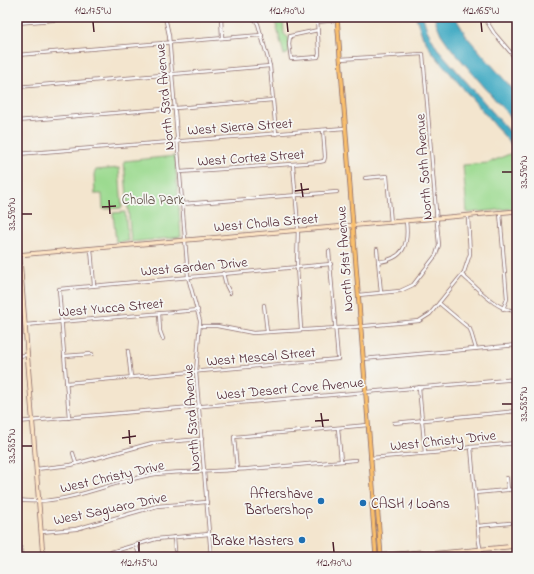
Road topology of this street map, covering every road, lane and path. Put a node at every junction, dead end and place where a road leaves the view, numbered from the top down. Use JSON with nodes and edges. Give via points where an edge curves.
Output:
{"nodes":[{"id":1,"x":88,"y":17,"type":"edge"},
{"id":2,"x":164,"y":17,"type":"edge"},
{"id":3,"x":221,"y":17,"type":"edge"},
{"id":4,"x":317,"y":17,"type":"edge"},
{"id":5,"x":326,"y":17,"type":"edge"},
{"id":6,"x":484,"y":17,"type":"edge"},
{"id":7,"x":256,"y":19,"type":"dead end"},
{"id":8,"x":337,"y":19,"type":"edge"},
{"id":9,"x":317,"y":22,"type":"junction"},
{"id":10,"x":17,"y":23,"type":"edge"},
{"id":11,"x":318,"y":30,"type":"junction"},
{"id":12,"x":262,"y":35,"type":"junction"},
{"id":13,"x":222,"y":38,"type":"junction"},
{"id":14,"x":169,"y":43,"type":"junction"},
{"id":15,"x":17,"y":55,"type":"edge"},
{"id":16,"x":340,"y":59,"type":"junction"},
{"id":17,"x":517,"y":60,"type":"edge"},
{"id":18,"x":270,"y":66,"type":"junction"},
{"id":19,"x":172,"y":74,"type":"junction"},
{"id":20,"x":17,"y":87,"type":"edge"},
{"id":21,"x":273,"y":100,"type":"junction"},
{"id":22,"x":174,"y":108,"type":"junction"},
{"id":23,"x":17,"y":121,"type":"edge"},
{"id":24,"x":345,"y":128,"type":"junction"},
{"id":25,"x":323,"y":130,"type":"junction"},
{"id":26,"x":276,"y":134,"type":"junction"},
{"id":27,"x":177,"y":141,"type":"junction"},
{"id":28,"x":17,"y":154,"type":"edge"},
{"id":29,"x":293,"y":165,"type":"junction"},
{"id":30,"x":180,"y":172,"type":"junction"},
{"id":31,"x":365,"y":178,"type":"dead end"},
{"id":32,"x":337,"y":192,"type":"dead end"},
{"id":33,"x":296,"y":196,"type":"junction"},
{"id":34,"x":182,"y":204,"type":"junction"},
{"id":35,"x":517,"y":212,"type":"edge"},
{"id":36,"x":500,"y":213,"type":"junction"},
{"id":37,"x":468,"y":216,"type":"junction"},
{"id":38,"x":437,"y":218,"type":"junction"},
{"id":39,"x":17,"y":220,"type":"edge"},
{"id":40,"x":406,"y":221,"type":"junction"},
{"id":41,"x":391,"y":223,"type":"junction"},
{"id":42,"x":352,"y":226,"type":"junction"},
{"id":43,"x":298,"y":231,"type":"junction"},
{"id":44,"x":185,"y":240,"type":"junction"},
{"id":45,"x":90,"y":248,"type":"junction"},
{"id":46,"x":377,"y":249,"type":"dead end"},
{"id":47,"x":329,"y":252,"type":"dead end"},
{"id":48,"x":18,"y":255,"type":"edge"},
{"id":49,"x":378,"y":262,"type":"junction"},
{"id":50,"x":331,"y":264,"type":"junction"},
{"id":51,"x":297,"y":267,"type":"junction"},
{"id":52,"x":223,"y":273,"type":"junction"},
{"id":53,"x":462,"y":275,"type":"junction"},
{"id":54,"x":188,"y":277,"type":"junction"},
{"id":55,"x":94,"y":285,"type":"junction"},
{"id":56,"x":22,"y":289,"type":"junction"},
{"id":57,"x":17,"y":290,"type":"edge"},
{"id":58,"x":230,"y":293,"type":"dead end"},
{"id":59,"x":381,"y":293,"type":"junction"},
{"id":60,"x":358,"y":295,"type":"junction"},
{"id":61,"x":439,"y":304,"type":"junction"},
{"id":62,"x":264,"y":305,"type":"dead end"},
{"id":63,"x":503,"y":309,"type":"junction"},
{"id":64,"x":198,"y":310,"type":"junction"},
{"id":65,"x":517,"y":311,"type":"edge"},
{"id":66,"x":159,"y":313,"type":"junction"},
{"id":67,"x":61,"y":322,"type":"junction"},
{"id":68,"x":25,"y":325,"type":"junction"},
{"id":69,"x":200,"y":326,"type":"junction"},
{"id":70,"x":360,"y":327,"type":"junction"},
{"id":71,"x":336,"y":328,"type":"junction"},
{"id":72,"x":301,"y":329,"type":"junction"},
{"id":73,"x":266,"y":332,"type":"junction"},
{"id":74,"x":163,"y":339,"type":"dead end"},
{"id":75,"x":517,"y":345,"type":"edge"},
{"id":76,"x":476,"y":349,"type":"junction"},
{"id":77,"x":128,"y":351,"type":"dead end"},
{"id":78,"x":92,"y":354,"type":"dead end"},
{"id":79,"x":28,"y":355,"type":"junction"},
{"id":80,"x":17,"y":356,"type":"edge"},
{"id":81,"x":64,"y":356,"type":"junction"},
{"id":82,"x":363,"y":359,"type":"junction"},
{"id":83,"x":196,"y":372,"type":"junction"},
{"id":84,"x":130,"y":377,"type":"junction"},
{"id":85,"x":517,"y":379,"type":"edge"},
{"id":86,"x":66,"y":383,"type":"junction"},
{"id":87,"x":419,"y":387,"type":"junction"},
{"id":88,"x":365,"y":392,"type":"junction"},
{"id":89,"x":199,"y":406,"type":"junction"},
{"id":90,"x":517,"y":411,"type":"edge"},
{"id":91,"x":69,"y":418,"type":"junction"},
{"id":92,"x":33,"y":421,"type":"junction"},
{"id":93,"x":422,"y":421,"type":"junction"},
{"id":94,"x":17,"y":422,"type":"edge"},
{"id":95,"x":394,"y":423,"type":"dead end"},
{"id":96,"x":368,"y":425,"type":"junction"},
{"id":97,"x":338,"y":428,"type":"junction"},
{"id":98,"x":202,"y":439,"type":"junction"},
{"id":99,"x":517,"y":443,"type":"edge"},
{"id":100,"x":471,"y":447,"type":"junction"},
{"id":101,"x":111,"y":448,"type":"dead end"},
{"id":102,"x":73,"y":453,"type":"dead end"},
{"id":103,"x":112,"y":453,"type":"junction"},
{"id":104,"x":425,"y":453,"type":"junction"},
{"id":105,"x":370,"y":458,"type":"junction"},
{"id":106,"x":356,"y":460,"type":"dead end"},
{"id":107,"x":341,"y":461,"type":"junction"},
{"id":108,"x":76,"y":463,"type":"junction"},
{"id":109,"x":36,"y":469,"type":"junction"},
{"id":110,"x":205,"y":470,"type":"junction"},
{"id":111,"x":237,"y":470,"type":"junction"},
{"id":112,"x":507,"y":478,"type":"dead end"},
{"id":113,"x":517,"y":489,"type":"edge"},
{"id":114,"x":508,"y":490,"type":"junction"},
{"id":115,"x":475,"y":493,"type":"junction"},
{"id":116,"x":18,"y":500,"type":"edge"},
{"id":117,"x":374,"y":500,"type":"junction"},
{"id":118,"x":39,"y":501,"type":"junction"},
{"id":119,"x":207,"y":502,"type":"junction"},
{"id":120,"x":510,"y":523,"type":"dead end"},
{"id":121,"x":477,"y":526,"type":"junction"},
{"id":122,"x":41,"y":532,"type":"junction"},
{"id":123,"x":209,"y":534,"type":"junction"},
{"id":124,"x":174,"y":537,"type":"junction"},
{"id":125,"x":136,"y":545,"type":"junction"},
{"id":126,"x":517,"y":546,"type":"edge"},
{"id":127,"x":176,"y":550,"type":"dead end"},
{"id":128,"x":479,"y":550,"type":"junction"},
{"id":129,"x":139,"y":554,"type":"dead end"},
{"id":130,"x":428,"y":554,"type":"junction"},
{"id":131,"x":102,"y":556,"type":"edge"},
{"id":132,"x":376,"y":556,"type":"edge"},
{"id":133,"x":381,"y":556,"type":"edge"},
{"id":134,"x":480,"y":556,"type":"edge"},
{"id":135,"x":21,"y":557,"type":"edge"},
{"id":136,"x":43,"y":557,"type":"edge"},
{"id":137,"x":94,"y":557,"type":"edge"},
{"id":138,"x":211,"y":557,"type":"edge"},
{"id":139,"x":365,"y":557,"type":"edge"},
{"id":140,"x":423,"y":557,"type":"edge"}],
"edges":[{"from":1,"to":10,"type":"street"},
{"from":2,"to":14,"type":"street","name":"North 53rd Avenue"},
{"from":3,"to":13,"type":"street"},
{"from":4,"to":5,"type":"street"},
{"from":4,"to":9,"type":"street"},
{"from":6,"to":17,"type":"street"},
{"from":7,"to":12,"type":"street"},
{"from":8,"to":9,"type":"street"},
{"from":8,"to":16,"type":"main road","name":"North 51st Avenue"},
{"from":9,"to":11,"type":"street"},
{"from":11,"to":11,"type":"street","via":[[290,36],[291,59],[318,57]]},
{"from":12,"to":13,"type":"street"},
{"from":12,"to":18,"type":"street"},
{"from":13,"to":14,"type":"street"},
{"from":14,"to":15,"type":"street"},
{"from":14,"to":19,"type":"street","name":"North 53rd Avenue"},
{"from":16,"to":24,"type":"main road","name":"North 51st Avenue"},
{"from":16,"to":38,"type":"street","name":"North 50th Avenue","via":[[422,54]]},
{"from":18,"to":19,"type":"street"},
{"from":18,"to":21,"type":"street"},
{"from":19,"to":20,"type":"street"},
{"from":19,"to":22,"type":"street","name":"North 53rd Avenue"},
{"from":21,"to":22,"type":"street"},
{"from":21,"to":26,"type":"street"},
{"from":22,"to":23,"type":"street"},
{"from":22,"to":27,"type":"street","name":"North 53rd Avenue"},
{"from":24,"to":25,"type":"street","name":"West Sierra Street"},
{"from":24,"to":42,"type":"main road","name":"North 51st Avenue"},
{"from":25,"to":26,"type":"street","name":"West Sierra Street"},
{"from":25,"to":29,"type":"street","name":"West Cortez Street","via":[[324,161]]},
{"from":26,"to":27,"type":"street","name":"West Sierra Street"},
{"from":27,"to":28,"type":"street","name":"West Sierra Street"},
{"from":27,"to":30,"type":"street","name":"North 53rd Avenue"},
{"from":29,"to":30,"type":"street","name":"West Cortez Street"},
{"from":29,"to":33,"type":"street"},
{"from":30,"to":34,"type":"street","name":"North 53rd Avenue"},
{"from":31,"to":41,"type":"street","via":[[387,176]]},
{"from":32,"to":33,"type":"street"},
{"from":33,"to":34,"type":"street"},
{"from":33,"to":43,"type":"street"},
{"from":34,"to":44,"type":"street","name":"North 53rd Avenue"},
{"from":35,"to":36,"type":"street","name":"West Cholla Street"},
{"from":36,"to":37,"type":"street","name":"West Cholla Street"},
{"from":36,"to":63,"type":"street","via":[[507,298]]},
{"from":37,"to":38,"type":"street","name":"West Cholla Street"},
{"from":37,"to":53,"type":"street","via":[[470,254]]},
{"from":38,"to":40,"type":"street","name":"West Cholla Street"},
{"from":38,"to":59,"type":"street","name":"North 50th Avenue","via":[[438,251],[434,261],[408,288]]},
{"from":39,"to":48,"type":"street"},
{"from":40,"to":41,"type":"street","name":"West Cholla Street"},
{"from":40,"to":49,"type":"street","via":[[407,239],[404,249],[391,260]]},
{"from":41,"to":42,"type":"street","name":"West Cholla Street"},
{"from":42,"to":43,"type":"street","name":"West Cholla Street"},
{"from":42,"to":60,"type":"main road","name":"North 51st Avenue"},
{"from":43,"to":44,"type":"street","name":"West Cholla Street"},
{"from":43,"to":51,"type":"street"},
{"from":44,"to":45,"type":"street","name":"West Cholla Street"},
{"from":44,"to":54,"type":"street","name":"North 53rd Avenue"},
{"from":45,"to":48,"type":"street","name":"West Cholla Street"},
{"from":45,"to":55,"type":"street"},
{"from":46,"to":49,"type":"street"},
{"from":47,"to":50,"type":"street"},
{"from":48,"to":56,"type":"street"},
{"from":49,"to":59,"type":"street"},
{"from":50,"to":51,"type":"street","name":"West Garden Drive"},
{"from":50,"to":71,"type":"street"},
{"from":51,"to":52,"type":"street","name":"West Garden Drive"},
{"from":51,"to":72,"type":"street"},
{"from":52,"to":54,"type":"street","name":"West Garden Drive"},
{"from":52,"to":58,"type":"street"},
{"from":53,"to":61,"type":"street"},
{"from":53,"to":63,"type":"street"},
{"from":54,"to":55,"type":"street","name":"West Garden Drive"},
{"from":54,"to":64,"type":"street","name":"North 53rd Avenue"},
{"from":55,"to":67,"type":"street","name":"West Garden Drive","via":[[59,288]]},
{"from":56,"to":57,"type":"street"},
{"from":56,"to":68,"type":"street"},
{"from":59,"to":60,"type":"street"},
{"from":60,"to":70,"type":"main road","name":"North 51st Avenue"},
{"from":61,"to":70,"type":"street","via":[[426,318],[419,321]]},
{"from":61,"to":76,"type":"street","via":[[470,330]]},
{"from":62,"to":73,"type":"street"},
{"from":63,"to":65,"type":"street"},
{"from":64,"to":66,"type":"street","name":"West Yucca Street"},
{"from":64,"to":69,"type":"street","name":"North 53rd Avenue"},
{"from":66,"to":67,"type":"street","name":"West Yucca Street"},
{"from":66,"to":74,"type":"street"},
{"from":67,"to":68,"type":"street","name":"West Yucca Street"},
{"from":67,"to":81,"type":"street"},
{"from":68,"to":79,"type":"street"},
{"from":69,"to":73,"type":"street","via":[[218,326],[253,333]]},
{"from":69,"to":83,"type":"street","name":"North 53rd Avenue"},
{"from":70,"to":71,"type":"street"},
{"from":70,"to":82,"type":"main road","name":"North 51st Avenue"},
{"from":71,"to":72,"type":"street"},
{"from":71,"to":83,"type":"street","name":"West Mescal Street","via":[[338,359]]},
{"from":72,"to":73,"type":"street"},
{"from":75,"to":76,"type":"street"},
{"from":76,"to":82,"type":"street"},
{"from":77,"to":84,"type":"street"},
{"from":78,"to":81,"type":"street"},
{"from":79,"to":80,"type":"street"},
{"from":79,"to":92,"type":"street"},
{"from":81,"to":86,"type":"street"},
{"from":82,"to":88,"type":"main road","name":"North 51st Avenue"},
{"from":83,"to":84,"type":"street","name":"West Mescal Street"},
{"from":83,"to":89,"type":"street","name":"North 53rd Avenue"},
{"from":84,"to":86,"type":"street","name":"West Mescal Street"},
{"from":85,"to":87,"type":"street","name":"West Desert Cove Avenue"},
{"from":86,"to":91,"type":"street"},
{"from":87,"to":88,"type":"street","name":"West Desert Cove Avenue"},
{"from":87,"to":93,"type":"street"},
{"from":88,"to":89,"type":"street","name":"West Desert Cove Avenue"},
{"from":88,"to":96,"type":"main road","name":"North 51st Avenue"},
{"from":89,"to":91,"type":"street","name":"West Desert Cove Avenue"},
{"from":89,"to":98,"type":"street","name":"North 53rd Avenue"},
{"from":90,"to":93,"type":"street"},
{"from":91,"to":92,"type":"street","name":"West Desert Cove Avenue"},
{"from":92,"to":94,"type":"street","name":"West Desert Cove Avenue"},
{"from":92,"to":109,"type":"street"},
{"from":93,"to":95,"type":"street"},
{"from":93,"to":104,"type":"street"},
{"from":96,"to":97,"type":"street"},
{"from":96,"to":105,"type":"main road","name":"North 51st Avenue"},
{"from":97,"to":107,"type":"street"},
{"from":97,"to":111,"type":"street","via":[[234,437]]},
{"from":98,"to":103,"type":"street","via":[[152,442]]},
{"from":98,"to":110,"type":"street","name":"North 53rd Avenue"},
{"from":99,"to":100,"type":"street","name":"West Christy Drive"},
{"from":100,"to":104,"type":"street","name":"West Christy Drive"},
{"from":100,"to":115,"type":"street"},
{"from":101,"to":103,"type":"street"},
{"from":102,"to":108,"type":"street"},
{"from":103,"to":108,"type":"street"},
{"from":104,"to":105,"type":"street","name":"West Christy Drive"},
{"from":105,"to":117,"type":"main road","name":"North 51st Avenue"},
{"from":106,"to":107,"type":"street","name":"West Christy Drive"},
{"from":107,"to":111,"type":"street","name":"West Christy Drive"},
{"from":108,"to":109,"type":"street"},
{"from":109,"to":118,"type":"street"},
{"from":110,"to":111,"type":"street","name":"West Christy Drive"},
{"from":110,"to":118,"type":"street","name":"West Christy Drive","via":[[156,474],[71,498]]},
{"from":110,"to":119,"type":"street","name":"North 53rd Avenue"},
{"from":112,"to":114,"type":"street"},
{"from":113,"to":114,"type":"street"},
{"from":114,"to":115,"type":"street"},
{"from":115,"to":121,"type":"street"},
{"from":116,"to":118,"type":"street","name":"West Christy Drive"},
{"from":116,"to":135,"type":"street"},
{"from":117,"to":132,"type":"main road","name":"North 51st Avenue","via":[[372,504]]},
{"from":117,"to":133,"type":"main road","name":"North 51st Avenue","via":[[377,503]]},
{"from":118,"to":122,"type":"street"},
{"from":119,"to":122,"type":"street","name":"West Saguaro Drive","via":[[151,508],[76,529]]},
{"from":119,"to":123,"type":"street","name":"North 53rd Avenue"},
{"from":120,"to":121,"type":"street"},
{"from":121,"to":128,"type":"street"},
{"from":122,"to":136,"type":"street"},
{"from":123,"to":124,"type":"street"},
{"from":123,"to":138,"type":"street","name":"North 53rd Avenue"},
{"from":124,"to":125,"type":"street"},
{"from":124,"to":127,"type":"street"},
{"from":125,"to":129,"type":"street"},
{"from":125,"to":131,"type":"street"},
{"from":126,"to":128,"type":"street"},
{"from":128,"to":130,"type":"street"},
{"from":128,"to":134,"type":"street"},
{"from":130,"to":133,"type":"street","via":[[421,552]]},
{"from":130,"to":140,"type":"street"},
{"from":131,"to":137,"type":"street"},
{"from":132,"to":133,"type":"street"},
{"from":132,"to":139,"type":"street"}]}
